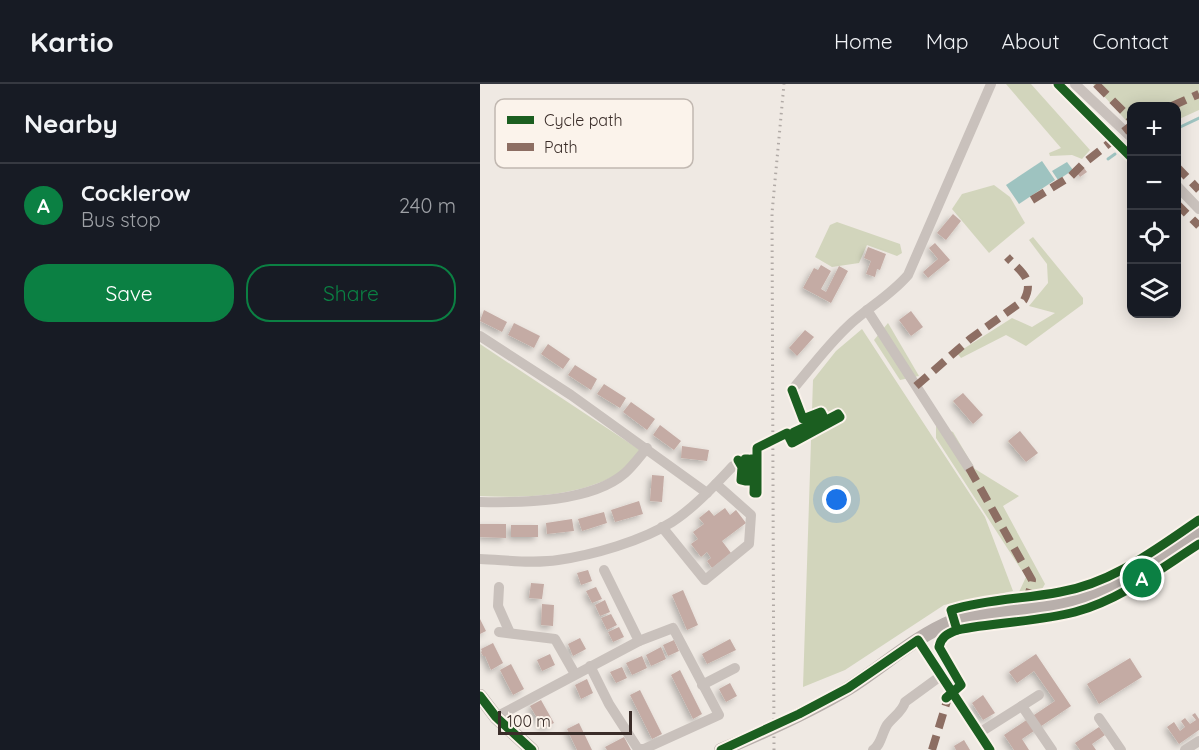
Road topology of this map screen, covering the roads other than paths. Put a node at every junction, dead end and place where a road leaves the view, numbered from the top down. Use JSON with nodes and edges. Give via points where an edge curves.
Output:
{"nodes":[{"id":1,"x":991,"y":84,"type":"edge"},
{"id":2,"x":1075,"y":84,"type":"edge"},
{"id":3,"x":1127,"y":134,"type":"edge"},
{"id":4,"x":1181,"y":190,"type":"edge"},
{"id":5,"x":1199,"y":209,"type":"edge"},
{"id":6,"x":867,"y":310,"type":"junction"},
{"id":7,"x":480,"y":336,"type":"edge"},
{"id":8,"x":792,"y":390,"type":"dead end"},
{"id":9,"x":647,"y":448,"type":"junction"},
{"id":10,"x":733,"y":466,"type":"dead end"},
{"id":11,"x":969,"y":468,"type":"dead end"},
{"id":12,"x":716,"y":484,"type":"junction"},
{"id":13,"x":707,"y":493,"type":"junction"},
{"id":14,"x":480,"y":502,"type":"edge"},
{"id":15,"x":662,"y":527,"type":"junction"},
{"id":16,"x":1199,"y":535,"type":"edge"},
{"id":17,"x":480,"y":559,"type":"edge"},
{"id":18,"x":604,"y":570,"type":"dead end"},
{"id":19,"x":499,"y":588,"type":"dead end"},
{"id":20,"x":918,"y":640,"type":"junction"},
{"id":21,"x":639,"y":641,"type":"junction"},
{"id":22,"x":590,"y":666,"type":"junction"},
{"id":23,"x":735,"y":668,"type":"dead end"},
{"id":24,"x":575,"y":675,"type":"junction"},
{"id":25,"x":942,"y":675,"type":"junction"},
{"id":26,"x":702,"y":685,"type":"junction"},
{"id":27,"x":1039,"y":695,"type":"dead end"},
{"id":28,"x":480,"y":696,"type":"edge"},
{"id":29,"x":1022,"y":706,"type":"junction"},
{"id":30,"x":496,"y":717,"type":"junction"},
{"id":31,"x":1099,"y":718,"type":"dead end"},
{"id":32,"x":980,"y":733,"type":"junction"},
{"id":33,"x":1199,"y":741,"type":"edge"},
{"id":34,"x":532,"y":750,"type":"edge"},
{"id":35,"x":721,"y":750,"type":"edge"},
{"id":36,"x":873,"y":750,"type":"edge"},
{"id":37,"x":990,"y":750,"type":"edge"},
{"id":38,"x":1052,"y":750,"type":"edge"},
{"id":39,"x":1121,"y":750,"type":"edge"},
{"id":40,"x":1185,"y":750,"type":"edge"}],
"edges":[{"from":1,"to":6,"type":"street","via":[[908,275]]},
{"from":2,"to":3,"type":"street"},
{"from":4,"to":5,"type":"street"},
{"from":6,"to":8,"type":"street","via":[[828,347]]},
{"from":6,"to":11,"type":"street"},
{"from":7,"to":9,"type":"street"},
{"from":9,"to":13,"type":"street"},
{"from":9,"to":14,"type":"street","via":[[626,473],[578,495],[538,501]]},
{"from":10,"to":12,"type":"street"},
{"from":12,"to":13,"type":"street"},
{"from":12,"to":15,"type":"street","via":[[751,515],[749,544],[705,580]]},
{"from":13,"to":15,"type":"street"},
{"from":15,"to":17,"type":"street","via":[[605,549],[558,560]]},
{"from":16,"to":20,"type":"main road","via":[[1122,583],[1095,594],[1069,602],[972,616]]},
{"from":18,"to":21,"type":"street"},
{"from":19,"to":24,"type":"street","via":[[498,606],[504,632],[555,639]]},
{"from":20,"to":25,"type":"street"},
{"from":20,"to":35,"type":"main road","via":[[848,688]]},
{"from":21,"to":22,"type":"street"},
{"from":21,"to":26,"type":"street","via":[[673,628]]},
{"from":22,"to":24,"type":"street"},
{"from":22,"to":26,"type":"street","via":[[638,749],[718,715]]},
{"from":23,"to":26,"type":"street"},
{"from":24,"to":30,"type":"street"},
{"from":25,"to":32,"type":"street"},
{"from":25,"to":36,"type":"street","via":[[905,702]]},
{"from":27,"to":29,"type":"street"},
{"from":28,"to":30,"type":"main road"},
{"from":29,"to":32,"type":"street"},
{"from":29,"to":38,"type":"street"},
{"from":30,"to":34,"type":"main road"},
{"from":31,"to":39,"type":"street"},
{"from":32,"to":37,"type":"street"},
{"from":33,"to":40,"type":"street"}]}
